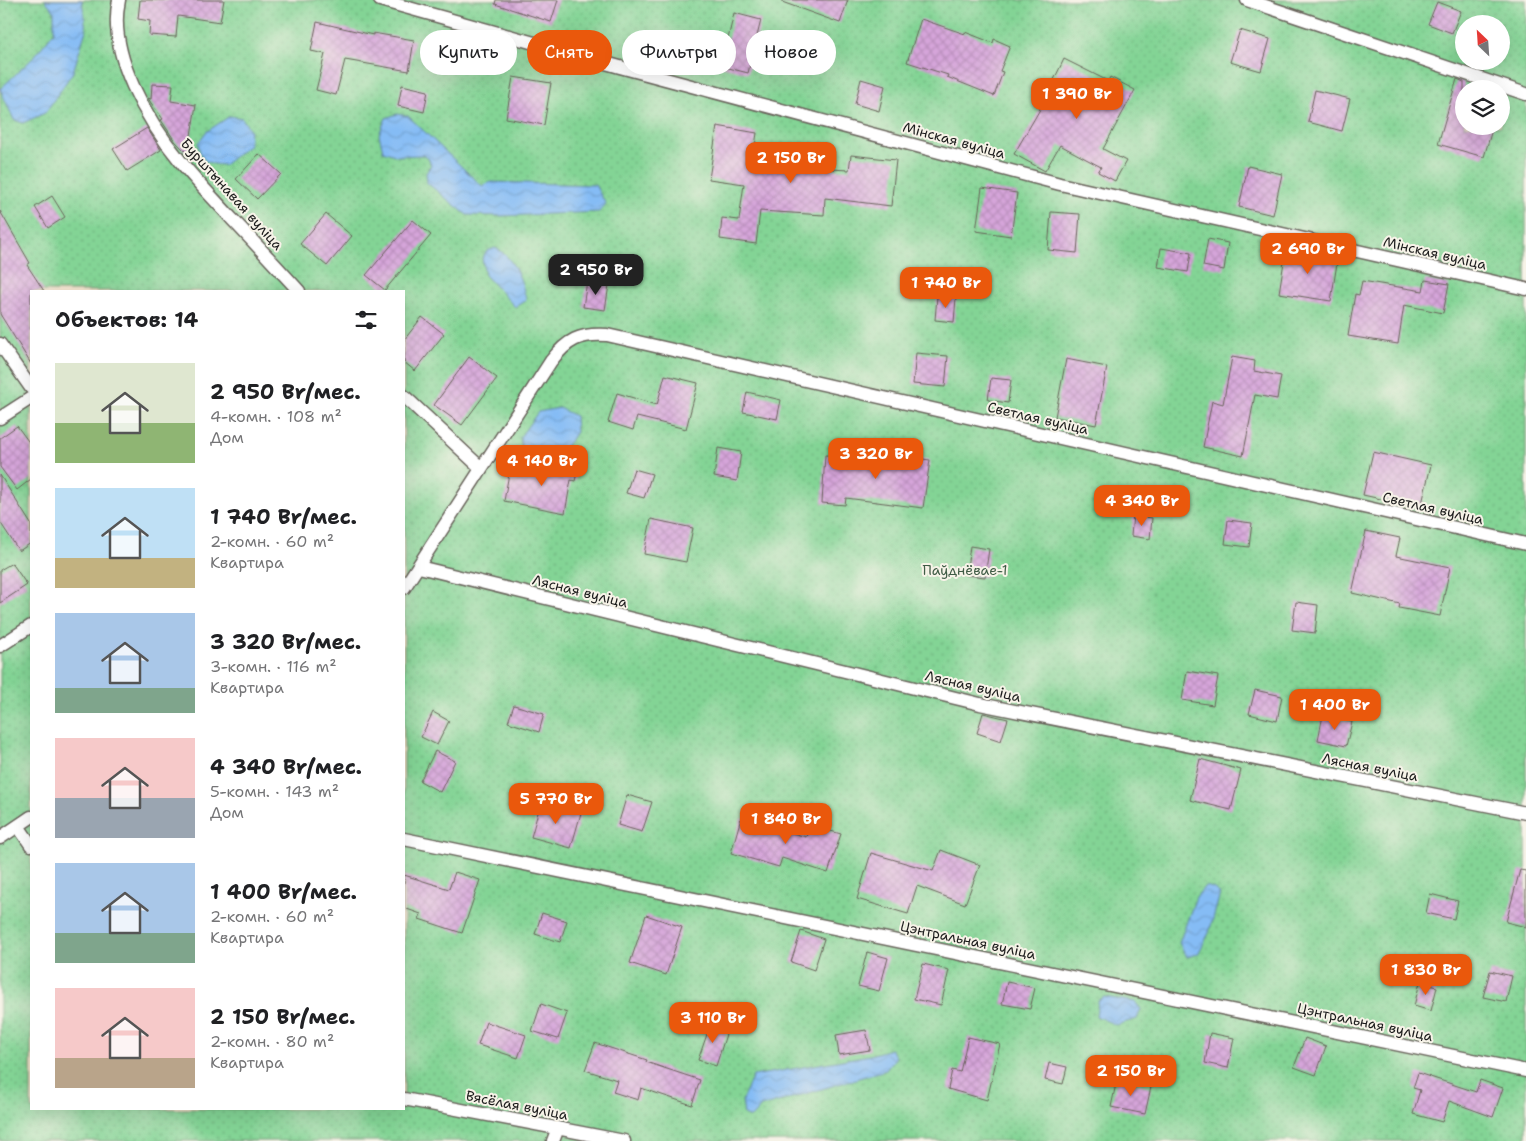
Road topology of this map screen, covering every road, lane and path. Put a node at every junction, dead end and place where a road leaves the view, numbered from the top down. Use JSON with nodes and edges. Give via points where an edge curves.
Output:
{"nodes":[{"id":1,"x":119,"y":0,"type":"edge"},
{"id":2,"x":380,"y":0,"type":"edge"},
{"id":3,"x":1247,"y":0,"type":"edge"},
{"id":4,"x":1526,"y":94,"type":"edge"},
{"id":5,"x":1526,"y":289,"type":"edge"},
{"id":6,"x":298,"y":290,"type":"edge"},
{"id":7,"x":0,"y":344,"type":"edge"},
{"id":8,"x":30,"y":387,"type":"edge"},
{"id":9,"x":405,"y":397,"type":"edge"},
{"id":10,"x":30,"y":399,"type":"edge"},
{"id":11,"x":0,"y":418,"type":"edge"},
{"id":12,"x":482,"y":468,"type":"junction"},
{"id":13,"x":1526,"y":544,"type":"edge"},
{"id":14,"x":419,"y":567,"type":"junction"},
{"id":15,"x":405,"y":587,"type":"edge"},
{"id":16,"x":30,"y":627,"type":"edge"},
{"id":17,"x":0,"y":646,"type":"edge"},
{"id":18,"x":1526,"y":813,"type":"edge"},
{"id":19,"x":30,"y":819,"type":"edge"},
{"id":20,"x":18,"y":826,"type":"junction"},
{"id":21,"x":0,"y":838,"type":"edge"},
{"id":22,"x":405,"y":839,"type":"edge"},
{"id":23,"x":30,"y":844,"type":"edge"},
{"id":24,"x":1526,"y":1071,"type":"edge"},
{"id":25,"x":405,"y":1099,"type":"edge"},
{"id":26,"x":558,"y":1128,"type":"junction"},
{"id":27,"x":554,"y":1141,"type":"edge"},
{"id":28,"x":624,"y":1141,"type":"edge"}],
"edges":[{"from":1,"to":6,"type":"lane","name":"Бурштынавая вуліца","via":[[117,30],[120,51],[151,119],[181,163]]},
{"from":2,"to":5,"type":"lane","name":"Мінская вуліца","via":[[629,70],[1060,184]]},
{"from":3,"to":4,"type":"lane"},
{"from":7,"to":8,"type":"lane"},
{"from":9,"to":12,"type":"lane"},
{"from":10,"to":11,"type":"lane"},
{"from":12,"to":13,"type":"lane","name":"Светлая вуліца","via":[[551,361],[565,345],[584,336],[607,335]]},
{"from":12,"to":14,"type":"lane","name":"Светлая вуліца"},
{"from":14,"to":15,"type":"lane","name":"Светлая вуліца"},
{"from":14,"to":18,"type":"lane","name":"Лясная вуліца","via":[[980,704]]},
{"from":16,"to":17,"type":"lane"},
{"from":19,"to":20,"type":"lane"},
{"from":20,"to":21,"type":"lane"},
{"from":20,"to":23,"type":"lane"},
{"from":22,"to":24,"type":"lane","name":"Цэнтральная вуліца"},
{"from":25,"to":26,"type":"lane","name":"Вясёлая вуліца"},
{"from":26,"to":27,"type":"lane"},
{"from":26,"to":28,"type":"lane","name":"Вясёлая вуліца"}]}
